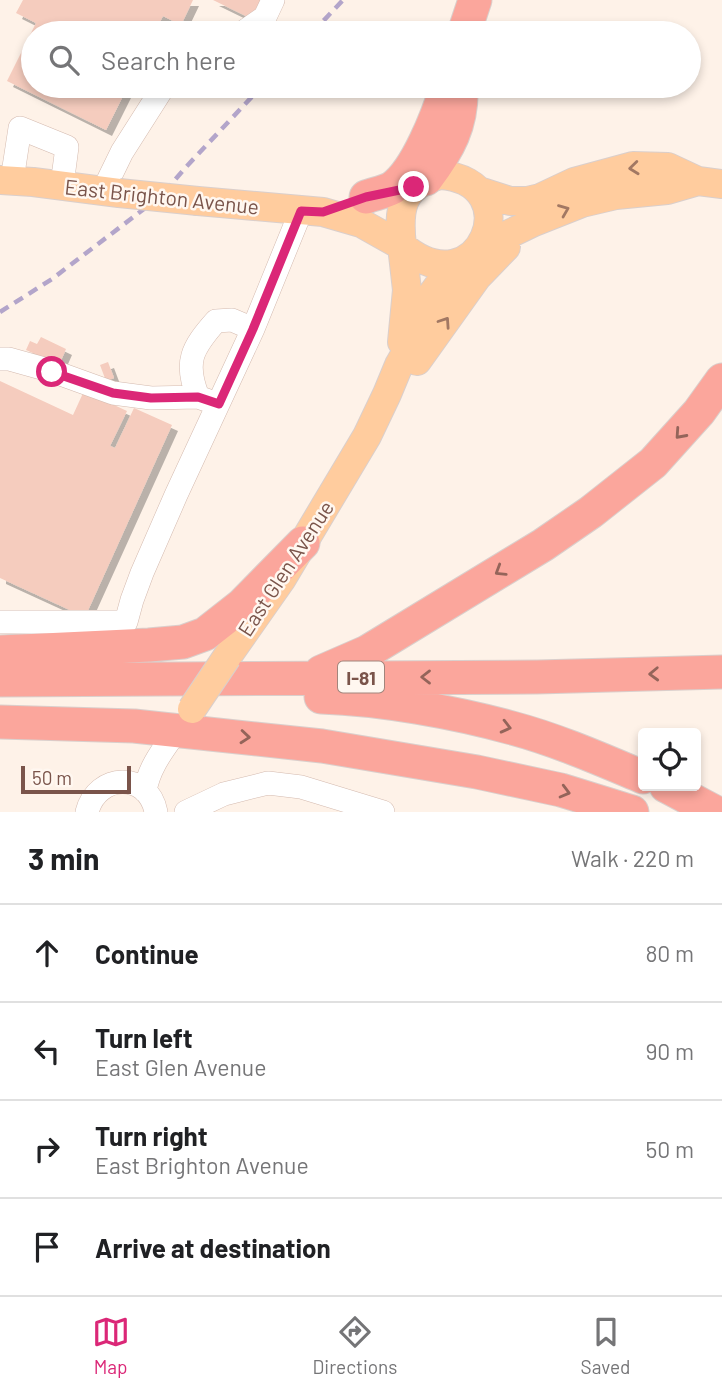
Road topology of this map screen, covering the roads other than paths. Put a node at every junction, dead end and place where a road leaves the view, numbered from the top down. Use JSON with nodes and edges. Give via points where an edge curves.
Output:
{"nodes":[{"id":1,"x":273,"y":0,"type":"edge"},
{"id":2,"x":475,"y":0,"type":"edge"},
{"id":3,"x":259,"y":21,"type":"edge"},
{"id":4,"x":468,"y":21,"type":"edge"},
{"id":5,"x":156,"y":98,"type":"edge"},
{"id":6,"x":442,"y":98,"type":"edge"},
{"id":7,"x":461,"y":98,"type":"edge"},
{"id":8,"x":6,"y":180,"type":"edge"},
{"id":9,"x":420,"y":183,"type":"junction"},
{"id":10,"x":710,"y":183,"type":"edge"},
{"id":11,"x":62,"y":185,"type":"junction"},
{"id":12,"x":479,"y":191,"type":"junction"},
{"id":13,"x":111,"y":192,"type":"junction"},
{"id":14,"x":366,"y":197,"type":"junction"},
{"id":15,"x":312,"y":212,"type":"junction"},
{"id":16,"x":534,"y":222,"type":"junction"},
{"id":17,"x":402,"y":246,"type":"junction"},
{"id":18,"x":480,"y":248,"type":"junction"},
{"id":19,"x":454,"y":264,"type":"junction"},
{"id":20,"x":253,"y":329,"type":"junction"},
{"id":21,"x":0,"y":359,"type":"edge"},
{"id":22,"x":399,"y":365,"type":"junction"},
{"id":23,"x":722,"y":380,"type":"edge"},
{"id":24,"x":387,"y":394,"type":"junction"},
{"id":25,"x":209,"y":400,"type":"junction"},
{"id":26,"x":303,"y":543,"type":"junction"},
{"id":27,"x":0,"y":622,"type":"edge"},
{"id":28,"x":0,"y":652,"type":"edge"},
{"id":29,"x":722,"y":672,"type":"edge"},
{"id":30,"x":295,"y":677,"type":"junction"},
{"id":31,"x":0,"y":680,"type":"edge"},
{"id":32,"x":0,"y":699,"type":"edge"},
{"id":33,"x":184,"y":720,"type":"junction"},
{"id":34,"x":0,"y":722,"type":"edge"},
{"id":35,"x":638,"y":775,"type":"edge"},
{"id":36,"x":675,"y":791,"type":"edge"},
{"id":37,"x":145,"y":796,"type":"edge"},
{"id":38,"x":214,"y":799,"type":"junction"},
{"id":39,"x":336,"y":805,"type":"edge"},
{"id":40,"x":87,"y":812,"type":"edge"},
{"id":41,"x":186,"y":812,"type":"edge"},
{"id":42,"x":383,"y":812,"type":"edge"},
{"id":43,"x":632,"y":812,"type":"edge"},
{"id":44,"x":715,"y":812,"type":"edge"}],
"edges":[{"from":1,"to":3,"type":"street"},
{"from":2,"to":4,"type":"highway"},
{"from":5,"to":13,"type":"street","via":[[122,152]]},
{"from":6,"to":14,"type":"highway","via":[[426,139],[403,177],[391,188]]},
{"from":7,"to":9,"type":"highway","via":[[457,128],[443,156]]},
{"from":8,"to":11,"type":"main road","name":"East Brighton Avenue"},
{"from":8,"to":11,"type":"street","via":[[11,124],[74,150]]},
{"from":9,"to":12,"type":"main road","via":[[454,176]]},
{"from":9,"to":14,"type":"main road","name":"East Brighton Avenue"},
{"from":9,"to":17,"type":"main road","via":[[400,212]]},
{"from":10,"to":12,"type":"main road","one_way":true,"via":[[668,167],[633,166],[527,201]]},
{"from":16,"to":10,"type":"main road","one_way":true,"via":[[616,195]]},
{"from":11,"to":13,"type":"main road","name":"East Brighton Avenue"},
{"from":12,"to":18,"type":"main road","via":[[489,219]]},
{"from":13,"to":15,"type":"main road","name":"East Brighton Avenue","bridge":true},
{"from":14,"to":15,"type":"main road","name":"East Brighton Avenue"},
{"from":15,"to":17,"type":"main road","name":"East Brighton Avenue","via":[[361,223]]},
{"from":15,"to":20,"type":"street"},
{"from":16,"to":18,"type":"main road"},
{"from":24,"to":16,"type":"main road","one_way":true,"via":[[422,356],[477,277]]},
{"from":17,"to":19,"type":"main road","via":[[421,259]]},
{"from":17,"to":22,"type":"main road","name":"East Glen Avenue","via":[[407,290]]},
{"from":18,"to":19,"type":"main road"},
{"from":19,"to":22,"type":"main road","name":"East Glen Avenue","via":[[433,293]]},
{"from":20,"to":25,"type":"street"},
{"from":20,"to":25,"type":"street","via":[[232,320],[216,321],[203,336],[190,360],[191,380]]},
{"from":21,"to":25,"type":"street","via":[[113,393]]},
{"from":22,"to":24,"type":"main road","name":"East Glen Avenue"},
{"from":23,"to":30,"type":"highway","one_way":true,"via":[[653,463],[582,518],[367,652],[323,671]]},
{"from":24,"to":26,"type":"main road","name":"East Glen Avenue"},
{"from":25,"to":27,"type":"street","via":[[126,622]]},
{"from":26,"to":28,"type":"highway","via":[[242,605],[205,634],[183,642]]},
{"from":26,"to":33,"type":"main road","name":"East Glen Avenue","bridge":true},
{"from":29,"to":30,"type":"highway","number":"I-81","one_way":true},
{"from":30,"to":31,"type":"highway","number":"I-81"},
{"from":32,"to":35,"type":"highway","number":"I-81","one_way":true,"via":[[345,698],[450,713],[512,728]]},
{"from":33,"to":34,"type":"highway","via":[[134,726]]},
{"from":33,"to":37,"type":"street","name":"East Glen Avenue","via":[[155,761]]},
{"from":33,"to":43,"type":"highway","one_way":true,"via":[[276,740],[431,763],[561,790]]},
{"from":36,"to":44,"type":"highway"},
{"from":37,"to":38,"type":"street","via":[[171,802]]},
{"from":37,"to":40,"type":"street","name":"East Glen Avenue","via":[[120,782],[109,784],[98,791]]},
{"from":38,"to":39,"type":"street","via":[[268,782],[301,787]]},
{"from":38,"to":41,"type":"street"},
{"from":39,"to":42,"type":"street"}]}
